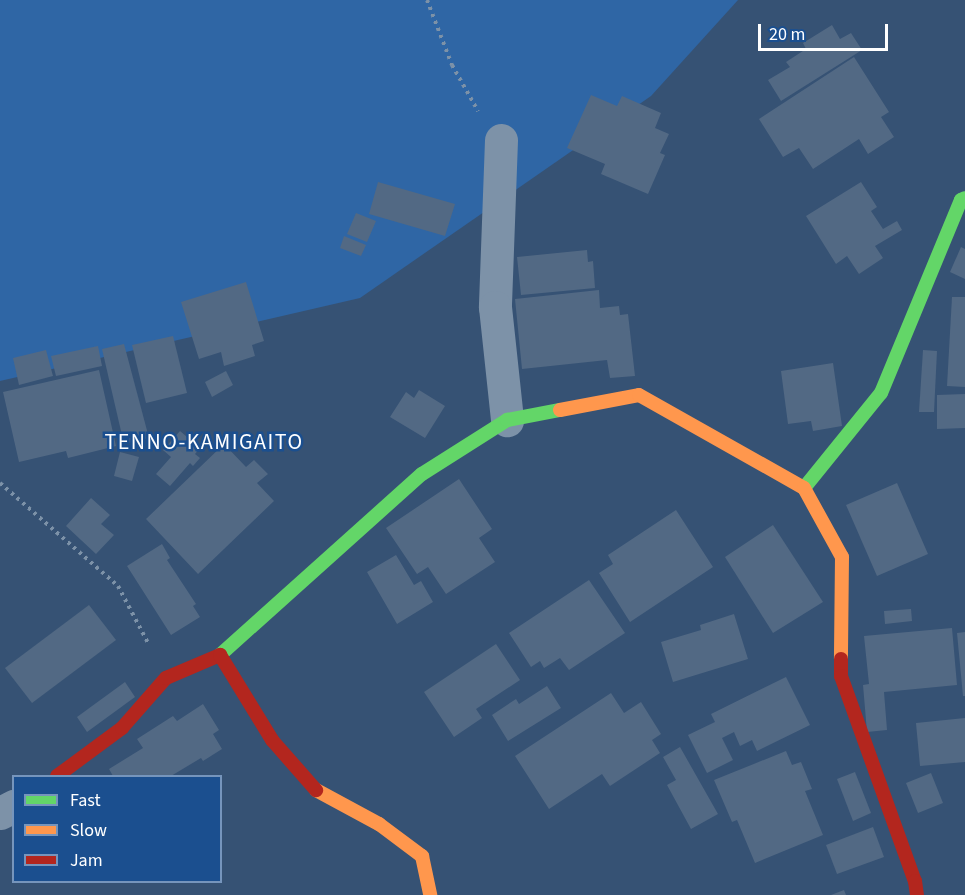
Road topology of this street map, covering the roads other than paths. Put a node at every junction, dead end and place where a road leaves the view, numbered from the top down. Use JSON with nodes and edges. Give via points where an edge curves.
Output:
{"nodes":[{"id":1,"x":501,"y":140,"type":"road end"},
{"id":2,"x":965,"y":198,"type":"edge"},
{"id":3,"x":507,"y":420,"type":"junction"},
{"id":4,"x":804,"y":488,"type":"junction"},
{"id":5,"x":220,"y":655,"type":"junction"},
{"id":6,"x":60,"y":775,"type":"edge"},
{"id":7,"x":430,"y":895,"type":"edge"},
{"id":8,"x":917,"y":895,"type":"edge"}],
"edges":[{"from":1,"to":3,"type":"street","via":[[495,308]]},
{"from":2,"to":4,"type":"street","via":[[881,393]]},
{"from":3,"to":4,"type":"street","via":[[639,395]]},
{"from":3,"to":5,"type":"street","via":[[422,474]]},
{"from":4,"to":8,"type":"street","via":[[842,557],[841,676]]},
{"from":5,"to":6,"type":"street","via":[[166,678],[122,728]]},
{"from":5,"to":7,"type":"street","via":[[272,740],[311,787],[379,824],[422,856]]}]}
